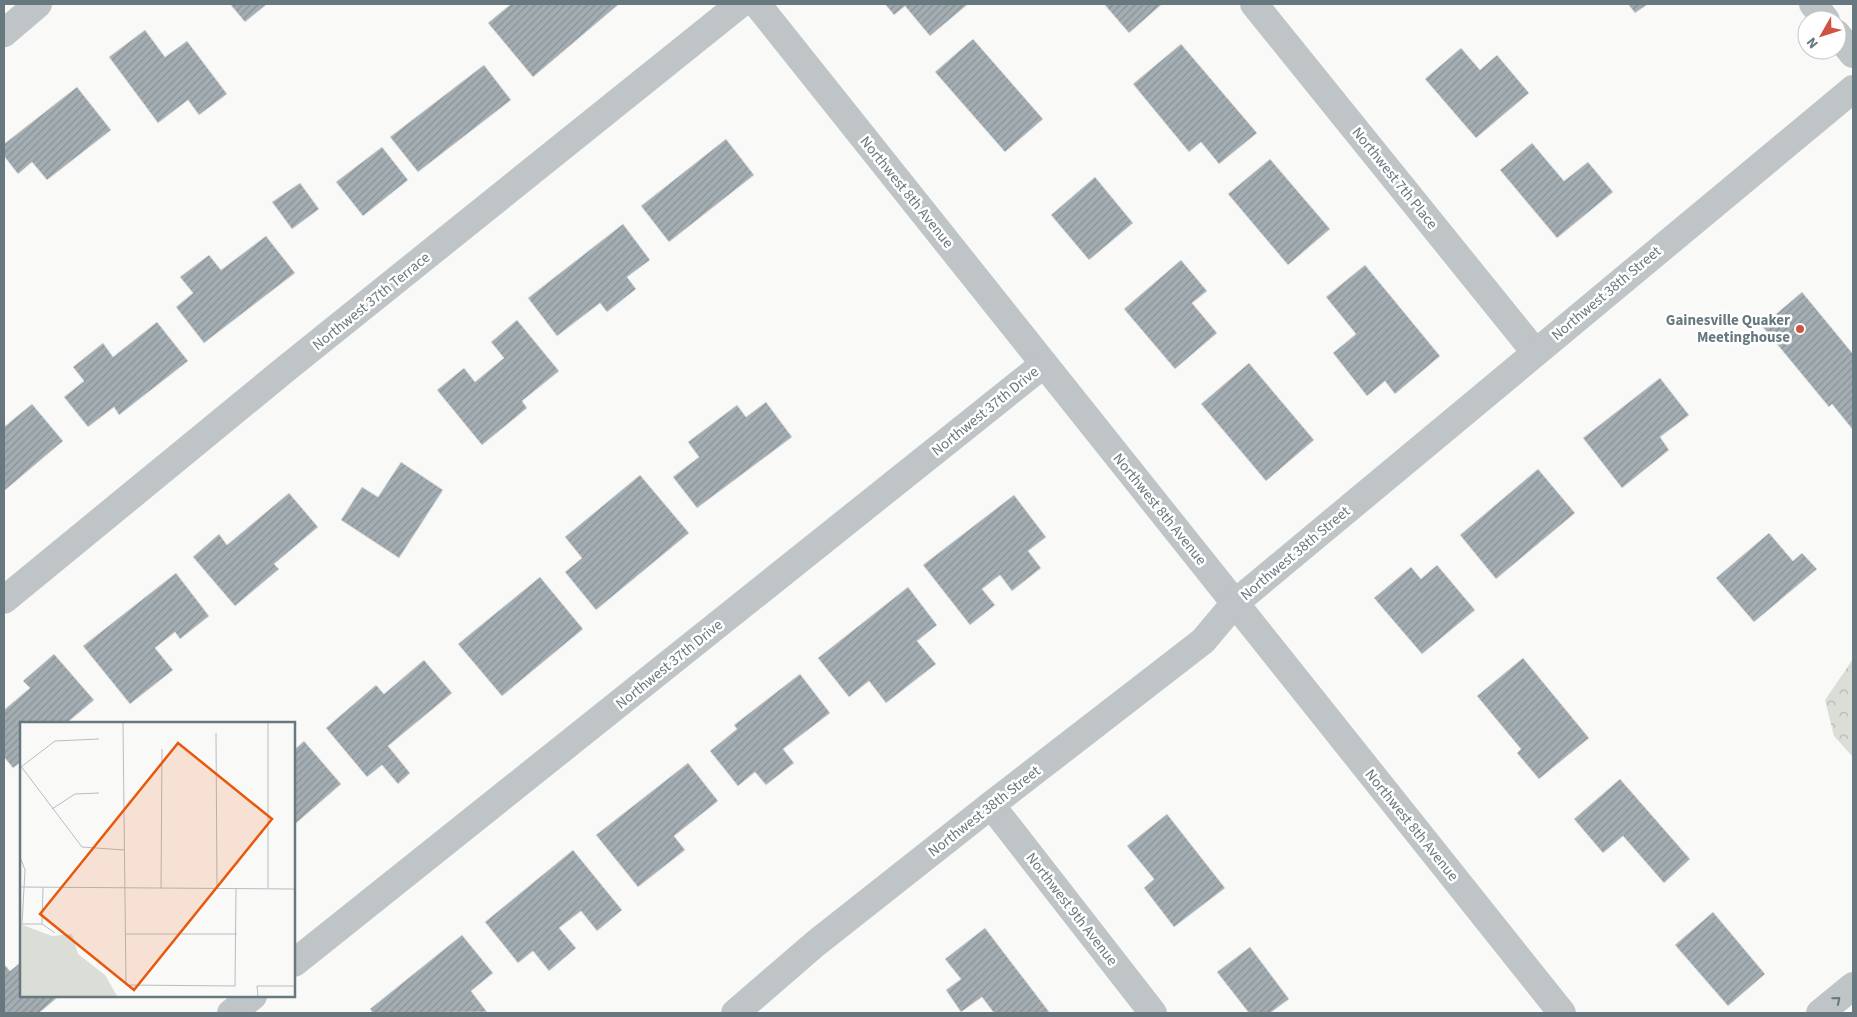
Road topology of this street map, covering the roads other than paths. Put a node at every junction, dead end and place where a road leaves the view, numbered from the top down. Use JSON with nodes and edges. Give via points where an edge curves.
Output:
{"nodes":[{"id":1,"x":38,"y":4,"type":"edge"},
{"id":2,"x":740,"y":4,"type":"edge"},
{"id":3,"x":757,"y":4,"type":"edge"},
{"id":4,"x":1254,"y":4,"type":"edge"},
{"id":5,"x":4,"y":33,"type":"edge"},
{"id":6,"x":1853,"y":89,"type":"edge"},
{"id":7,"x":1535,"y":352,"type":"junction"},
{"id":8,"x":1044,"y":364,"type":"junction"},
{"id":9,"x":4,"y":600,"type":"edge"},
{"id":10,"x":1235,"y":603,"type":"junction"},
{"id":11,"x":991,"y":804,"type":"junction"},
{"id":12,"x":295,"y":963,"type":"edge"},
{"id":13,"x":1853,"y":986,"type":"edge"},
{"id":14,"x":252,"y":997,"type":"edge"},
{"id":15,"x":232,"y":1013,"type":"edge"},
{"id":16,"x":735,"y":1013,"type":"edge"},
{"id":17,"x":1153,"y":1013,"type":"edge"},
{"id":18,"x":1562,"y":1013,"type":"edge"},
{"id":19,"x":1820,"y":1013,"type":"edge"}],
"edges":[{"from":1,"to":5,"type":"street"},
{"from":2,"to":9,"type":"street","name":"Northwest 37th Terrace"},
{"from":3,"to":8,"type":"street","name":"Northwest 8th Avenue"},
{"from":4,"to":7,"type":"street","name":"Northwest 7th Place"},
{"from":6,"to":7,"type":"street","name":"Northwest 38th Street"},
{"from":7,"to":10,"type":"street","name":"Northwest 38th Street"},
{"from":8,"to":10,"type":"street","name":"Northwest 8th Avenue"},
{"from":8,"to":12,"type":"street","name":"Northwest 37th Drive"},
{"from":10,"to":11,"type":"street","name":"Northwest 38th Street","via":[[1203,641]]},
{"from":10,"to":18,"type":"street","name":"Northwest 8th Avenue"},
{"from":11,"to":16,"type":"street","name":"Northwest 38th Street","via":[[815,944]]},
{"from":11,"to":17,"type":"street","name":"Northwest 9th Avenue"},
{"from":19,"to":13,"type":"street","one_way":true},
{"from":14,"to":15,"type":"street"}]}
